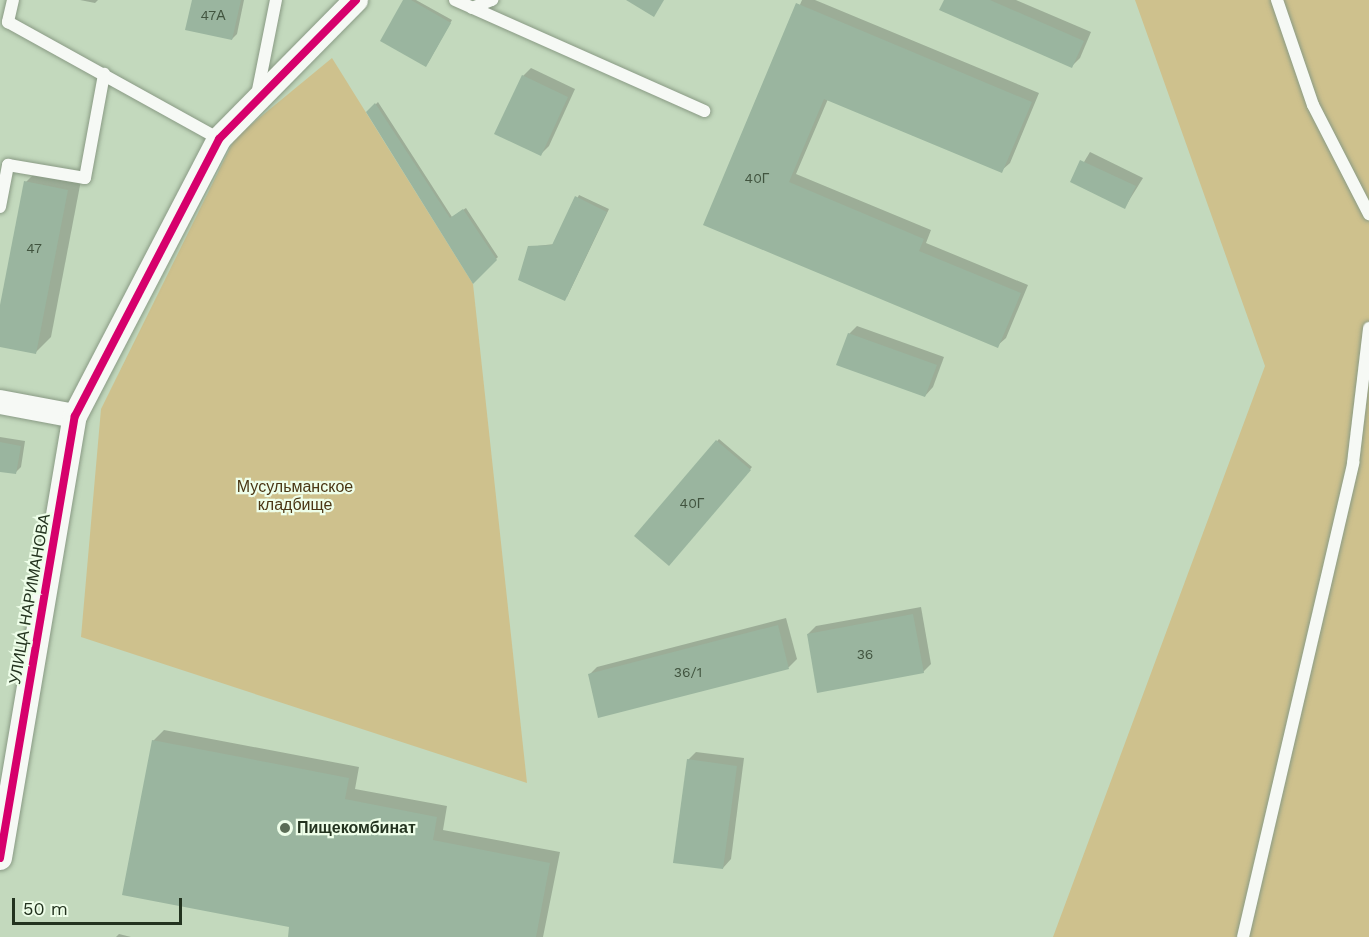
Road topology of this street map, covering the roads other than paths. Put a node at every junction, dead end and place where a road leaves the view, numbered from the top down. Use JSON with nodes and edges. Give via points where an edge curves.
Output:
{"nodes":[{"id":1,"x":12,"y":0,"type":"edge"},
{"id":2,"x":276,"y":0,"type":"edge"},
{"id":3,"x":356,"y":0,"type":"edge"},
{"id":4,"x":455,"y":0,"type":"edge"},
{"id":5,"x":492,"y":0,"type":"edge"},
{"id":6,"x":1277,"y":0,"type":"edge"},
{"id":7,"x":472,"y":8,"type":"junction"},
{"id":8,"x":4,"y":21,"type":"edge"},
{"id":9,"x":104,"y":74,"type":"junction"},
{"id":10,"x":255,"y":102,"type":"junction"},
{"id":11,"x":704,"y":111,"type":"dead end"},
{"id":12,"x":219,"y":139,"type":"junction"},
{"id":13,"x":0,"y":207,"type":"edge"},
{"id":14,"x":1369,"y":214,"type":"edge"},
{"id":15,"x":1369,"y":328,"type":"edge"},
{"id":16,"x":0,"y":402,"type":"edge"},
{"id":17,"x":75,"y":416,"type":"junction"},
{"id":18,"x":0,"y":858,"type":"edge"},
{"id":19,"x":1243,"y":937,"type":"edge"}],
"edges":[{"from":1,"to":8,"type":"lane"},
{"from":2,"to":10,"type":"lane"},
{"from":3,"to":10,"type":"street","name":"УЛИЦА НАРИМАНОВА"},
{"from":4,"to":7,"type":"lane"},
{"from":5,"to":7,"type":"lane"},
{"from":6,"to":14,"type":"lane","via":[[1313,105]]},
{"from":7,"to":11,"type":"lane"},
{"from":8,"to":9,"type":"lane"},
{"from":9,"to":12,"type":"lane"},
{"from":9,"to":13,"type":"lane","via":[[85,178],[8,165]]},
{"from":10,"to":12,"type":"street","name":"УЛИЦА НАРИМАНОВА"},
{"from":12,"to":17,"type":"street","name":"УЛИЦА НАРИМАНОВА"},
{"from":15,"to":19,"type":"lane","via":[[1353,464]]},
{"from":16,"to":17,"type":"street"},
{"from":17,"to":18,"type":"street","name":"УЛИЦА НАРИМАНОВА"}]}
